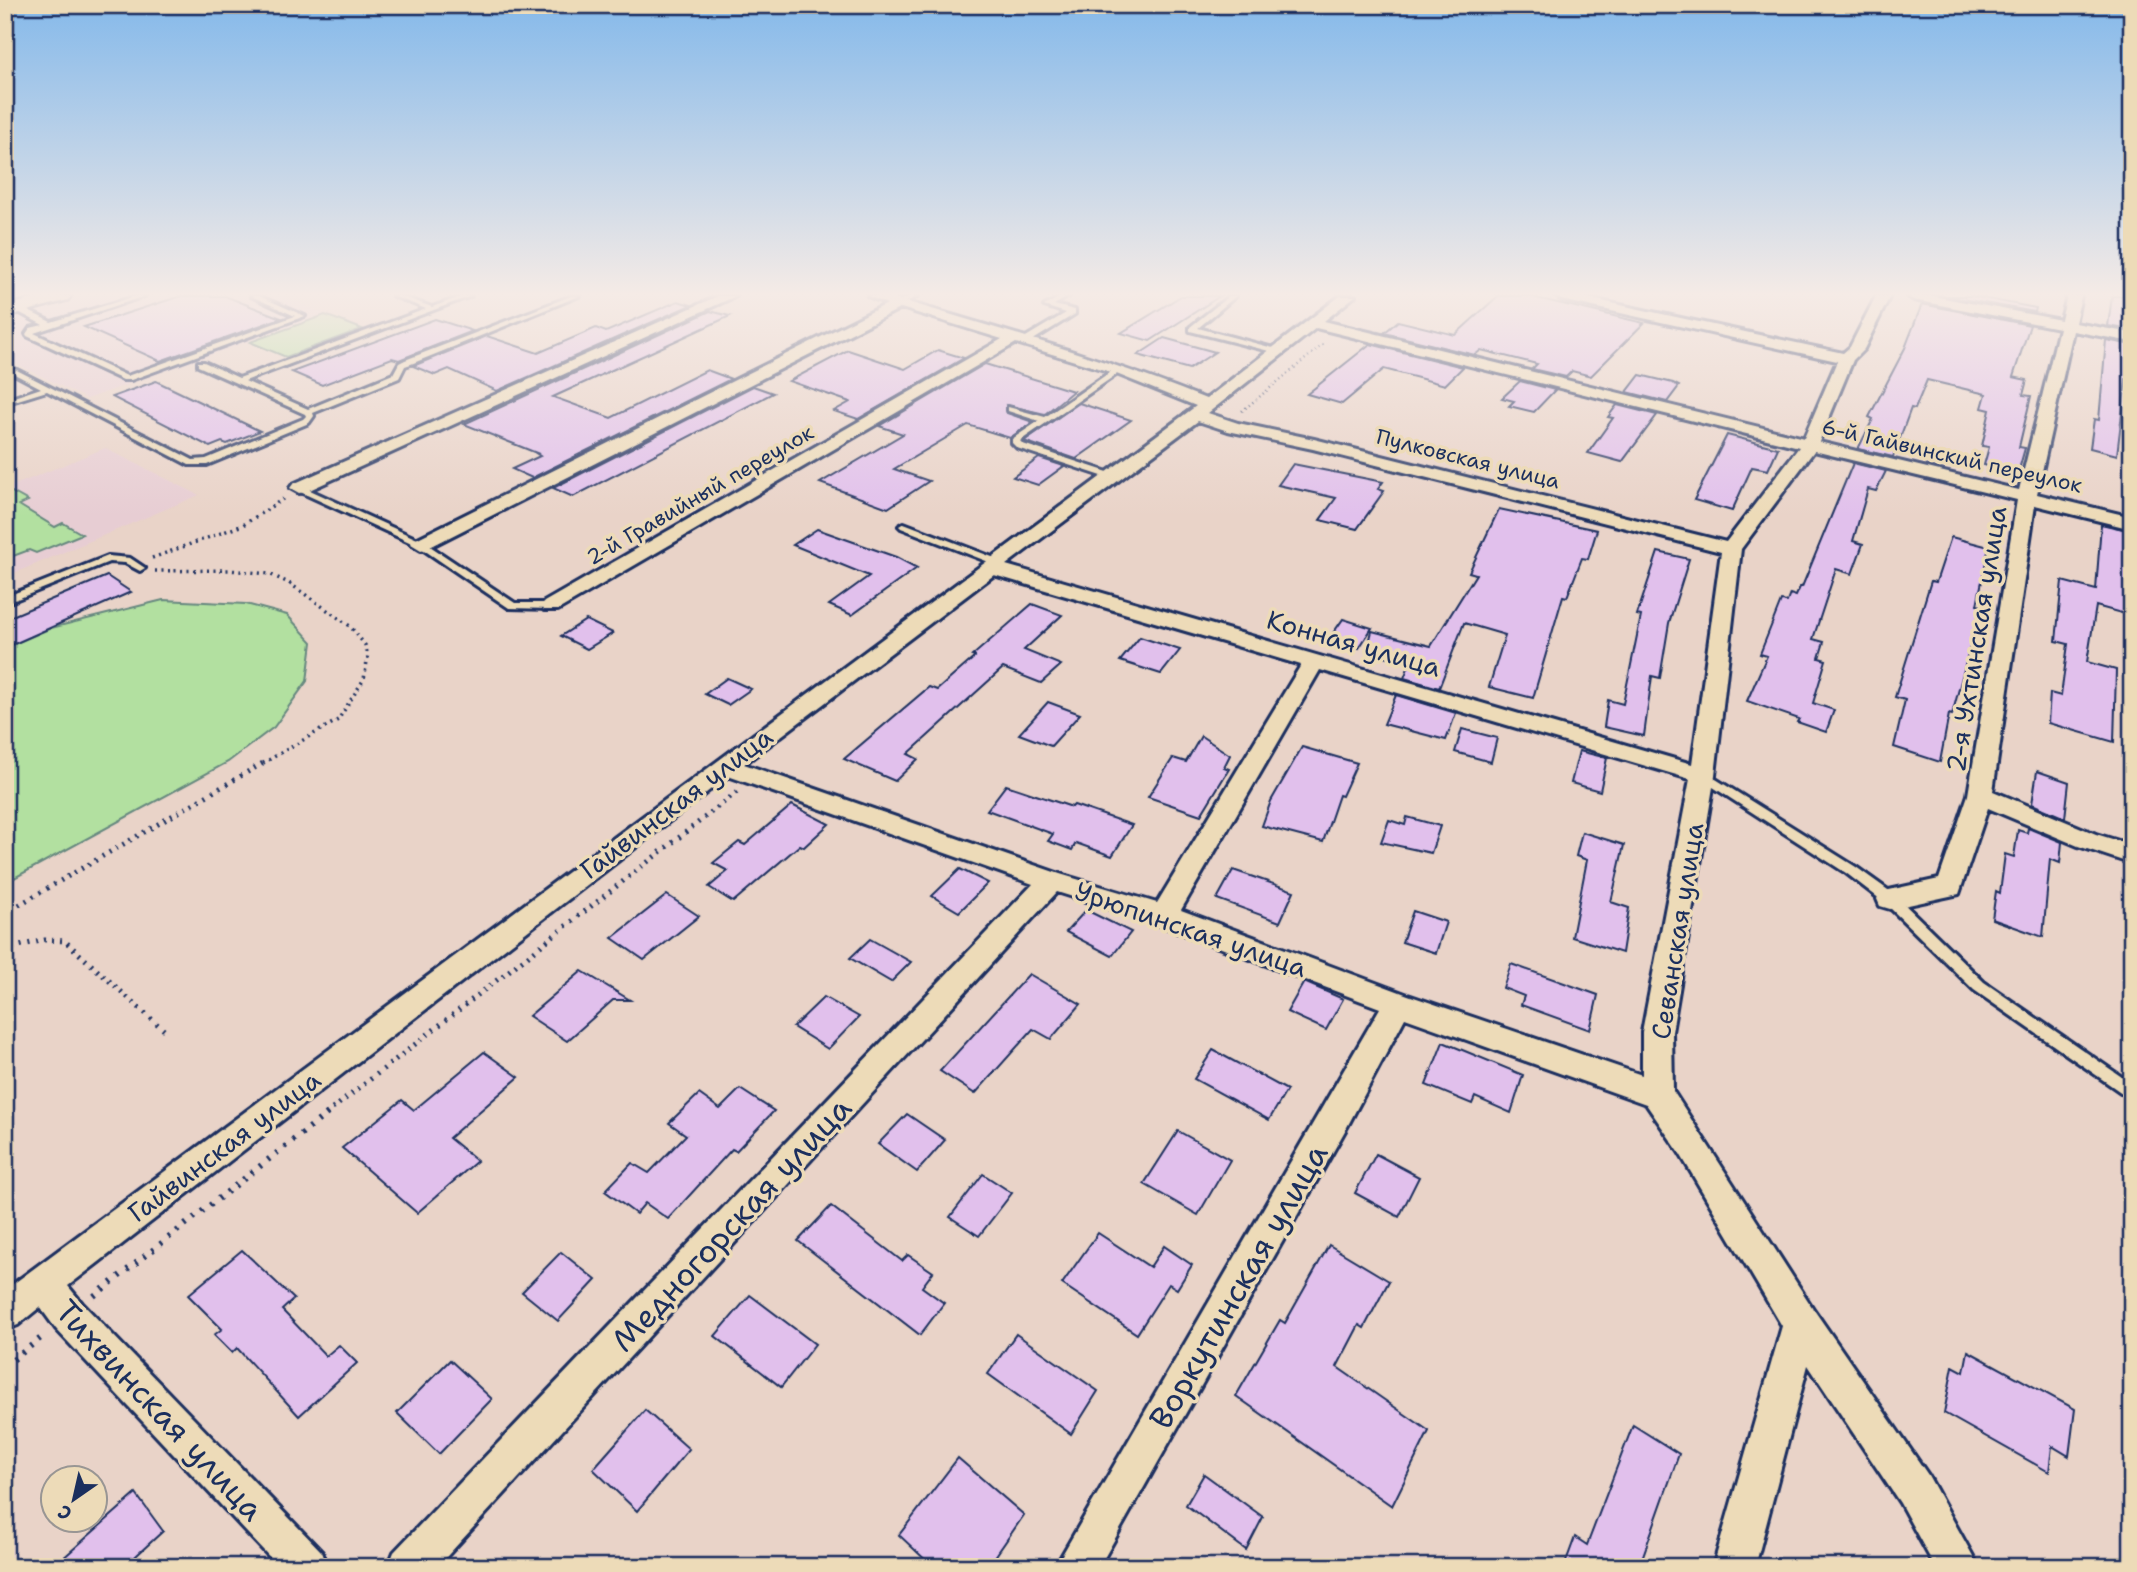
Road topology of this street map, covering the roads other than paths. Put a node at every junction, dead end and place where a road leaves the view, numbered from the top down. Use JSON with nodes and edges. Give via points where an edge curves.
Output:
{"nodes":[{"id":1,"x":11,"y":369,"type":"edge"},
{"id":2,"x":104,"y":369,"type":"edge"},
{"id":3,"x":152,"y":369,"type":"edge"},
{"id":4,"x":213,"y":369,"type":"edge"},
{"id":5,"x":269,"y":369,"type":"edge"},
{"id":6,"x":401,"y":369,"type":"edge"},
{"id":7,"x":565,"y":369,"type":"edge"},
{"id":8,"x":767,"y":369,"type":"edge"},
{"id":9,"x":967,"y":369,"type":"edge"},
{"id":10,"x":1251,"y":369,"type":"edge"},
{"id":11,"x":1500,"y":369,"type":"edge"},
{"id":12,"x":1841,"y":369,"type":"edge"},
{"id":13,"x":2057,"y":369,"type":"edge"},
{"id":14,"x":1119,"y":370,"type":"joint"},
{"id":15,"x":238,"y":381,"type":"junction"},
{"id":16,"x":47,"y":388,"type":"junction"},
{"id":17,"x":7,"y":402,"type":"dead end"},
{"id":18,"x":1011,"y":409,"type":"dead end"},
{"id":19,"x":1200,"y":410,"type":"junction"},
{"id":20,"x":309,"y":412,"type":"junction"},
{"id":21,"x":1046,"y":420,"type":"junction"},
{"id":22,"x":1809,"y":446,"type":"junction"},
{"id":23,"x":1111,"y":476,"type":"junction"},
{"id":24,"x":299,"y":488,"type":"joint"},
{"id":25,"x":2027,"y":496,"type":"junction"},
{"id":26,"x":2132,"y":523,"type":"edge"},
{"id":27,"x":904,"y":526,"type":"dead end"},
{"id":28,"x":421,"y":544,"type":"junction"},
{"id":29,"x":1731,"y":548,"type":"junction"},
{"id":30,"x":993,"y":564,"type":"junction"},
{"id":31,"x":137,"y":566,"type":"road end"},
{"id":32,"x":5,"y":601,"type":"edge"},
{"id":33,"x":551,"y":606,"type":"joint"},
{"id":34,"x":1315,"y":660,"type":"junction"},
{"id":35,"x":725,"y":766,"type":"junction"},
{"id":36,"x":1703,"y":775,"type":"junction"},
{"id":37,"x":1980,"y":795,"type":"junction"},
{"id":38,"x":2132,"y":855,"type":"edge"},
{"id":39,"x":1052,"y":881,"type":"junction"},
{"id":40,"x":1890,"y":899,"type":"junction"},
{"id":41,"x":1164,"y":915,"type":"junction"},
{"id":42,"x":1398,"y":1003,"type":"junction"},
{"id":43,"x":2132,"y":1093,"type":"edge"},
{"id":44,"x":1657,"y":1094,"type":"junction"},
{"id":45,"x":44,"y":1283,"type":"junction"},
{"id":46,"x":5,"y":1312,"type":"edge"},
{"id":47,"x":1801,"y":1323,"type":"junction"},
{"id":48,"x":307,"y":1567,"type":"edge"},
{"id":49,"x":409,"y":1567,"type":"edge"},
{"id":50,"x":1076,"y":1567,"type":"edge"},
{"id":51,"x":1734,"y":1567,"type":"edge"},
{"id":52,"x":1958,"y":1567,"type":"edge"}],
"edges":[{"from":1,"to":16,"type":"lane"},
{"from":2,"to":3,"type":"lane","via":[[122,378]]},
{"from":4,"to":15,"type":"lane"},
{"from":5,"to":15,"type":"lane"},
{"from":6,"to":20,"type":"lane","via":[[391,379]]},
{"from":7,"to":24,"type":"street"},
{"from":8,"to":28,"type":"street"},
{"from":9,"to":33,"type":"street","name":"2-й Гравийный переулок"},
{"from":10,"to":19,"type":"street","name":"Гайвинская улица"},
{"from":11,"to":22,"type":"street","name":"6-й Гайвинский переулок"},
{"from":12,"to":22,"type":"street"},
{"from":13,"to":25,"type":"street","name":"2-я Ухтинская улица"},
{"from":14,"to":19,"type":"street","name":"Пулковская улица"},
{"from":14,"to":21,"type":"lane"},
{"from":15,"to":20,"type":"lane"},
{"from":16,"to":17,"type":"lane"},
{"from":16,"to":20,"type":"lane","via":[[200,464],[306,421]]},
{"from":18,"to":21,"type":"lane"},
{"from":19,"to":23,"type":"street","name":"Гайвинская улица"},
{"from":19,"to":29,"type":"street","name":"Пулковская улица","via":[[1234,428]]},
{"from":21,"to":23,"type":"lane","via":[[1016,444]]},
{"from":22,"to":25,"type":"street","name":"6-й Гайвинский переулок"},
{"from":22,"to":29,"type":"street"},
{"from":23,"to":30,"type":"street","name":"Гайвинская улица"},
{"from":24,"to":28,"type":"lane"},
{"from":25,"to":26,"type":"street","name":"6-й Гайвинский переулок"},
{"from":25,"to":37,"type":"street","name":"2-я Ухтинская улица"},
{"from":27,"to":30,"type":"lane"},
{"from":28,"to":33,"type":"lane","via":[[513,606]]},
{"from":29,"to":36,"type":"street","name":"Севанская улица"},
{"from":30,"to":34,"type":"street","name":"Конная улица"},
{"from":30,"to":35,"type":"street","name":"Гайвинская улица"},
{"from":31,"to":32,"type":"lane","via":[[108,559]]},
{"from":34,"to":36,"type":"street","name":"Конная улица"},
{"from":34,"to":41,"type":"street"},
{"from":35,"to":39,"type":"street","name":"Урюпинская улица"},
{"from":35,"to":45,"type":"street","name":"Гайвинская улица"},
{"from":36,"to":40,"type":"lane"},
{"from":36,"to":44,"type":"street","name":"Севанская улица","via":[[1657,1032]]},
{"from":37,"to":38,"type":"street"},
{"from":37,"to":40,"type":"street","name":"2-я Ухтинская улица","via":[[1950,887]]},
{"from":39,"to":41,"type":"street","name":"Урюпинская улица"},
{"from":39,"to":49,"type":"street","name":"Медногорская улица"},
{"from":40,"to":43,"type":"lane","via":[[1979,986]]},
{"from":41,"to":42,"type":"street","name":"Урюпинская улица"},
{"from":42,"to":44,"type":"street","name":"Урюпинская улица"},
{"from":42,"to":50,"type":"street","name":"Воркутинская улица"},
{"from":44,"to":47,"type":"street"},
{"from":45,"to":46,"type":"street","name":"Гайвинская улица"},
{"from":45,"to":48,"type":"street","name":"Тихвинская улица"},
{"from":47,"to":51,"type":"street"},
{"from":47,"to":52,"type":"street","via":[[1914,1489]]}]}
